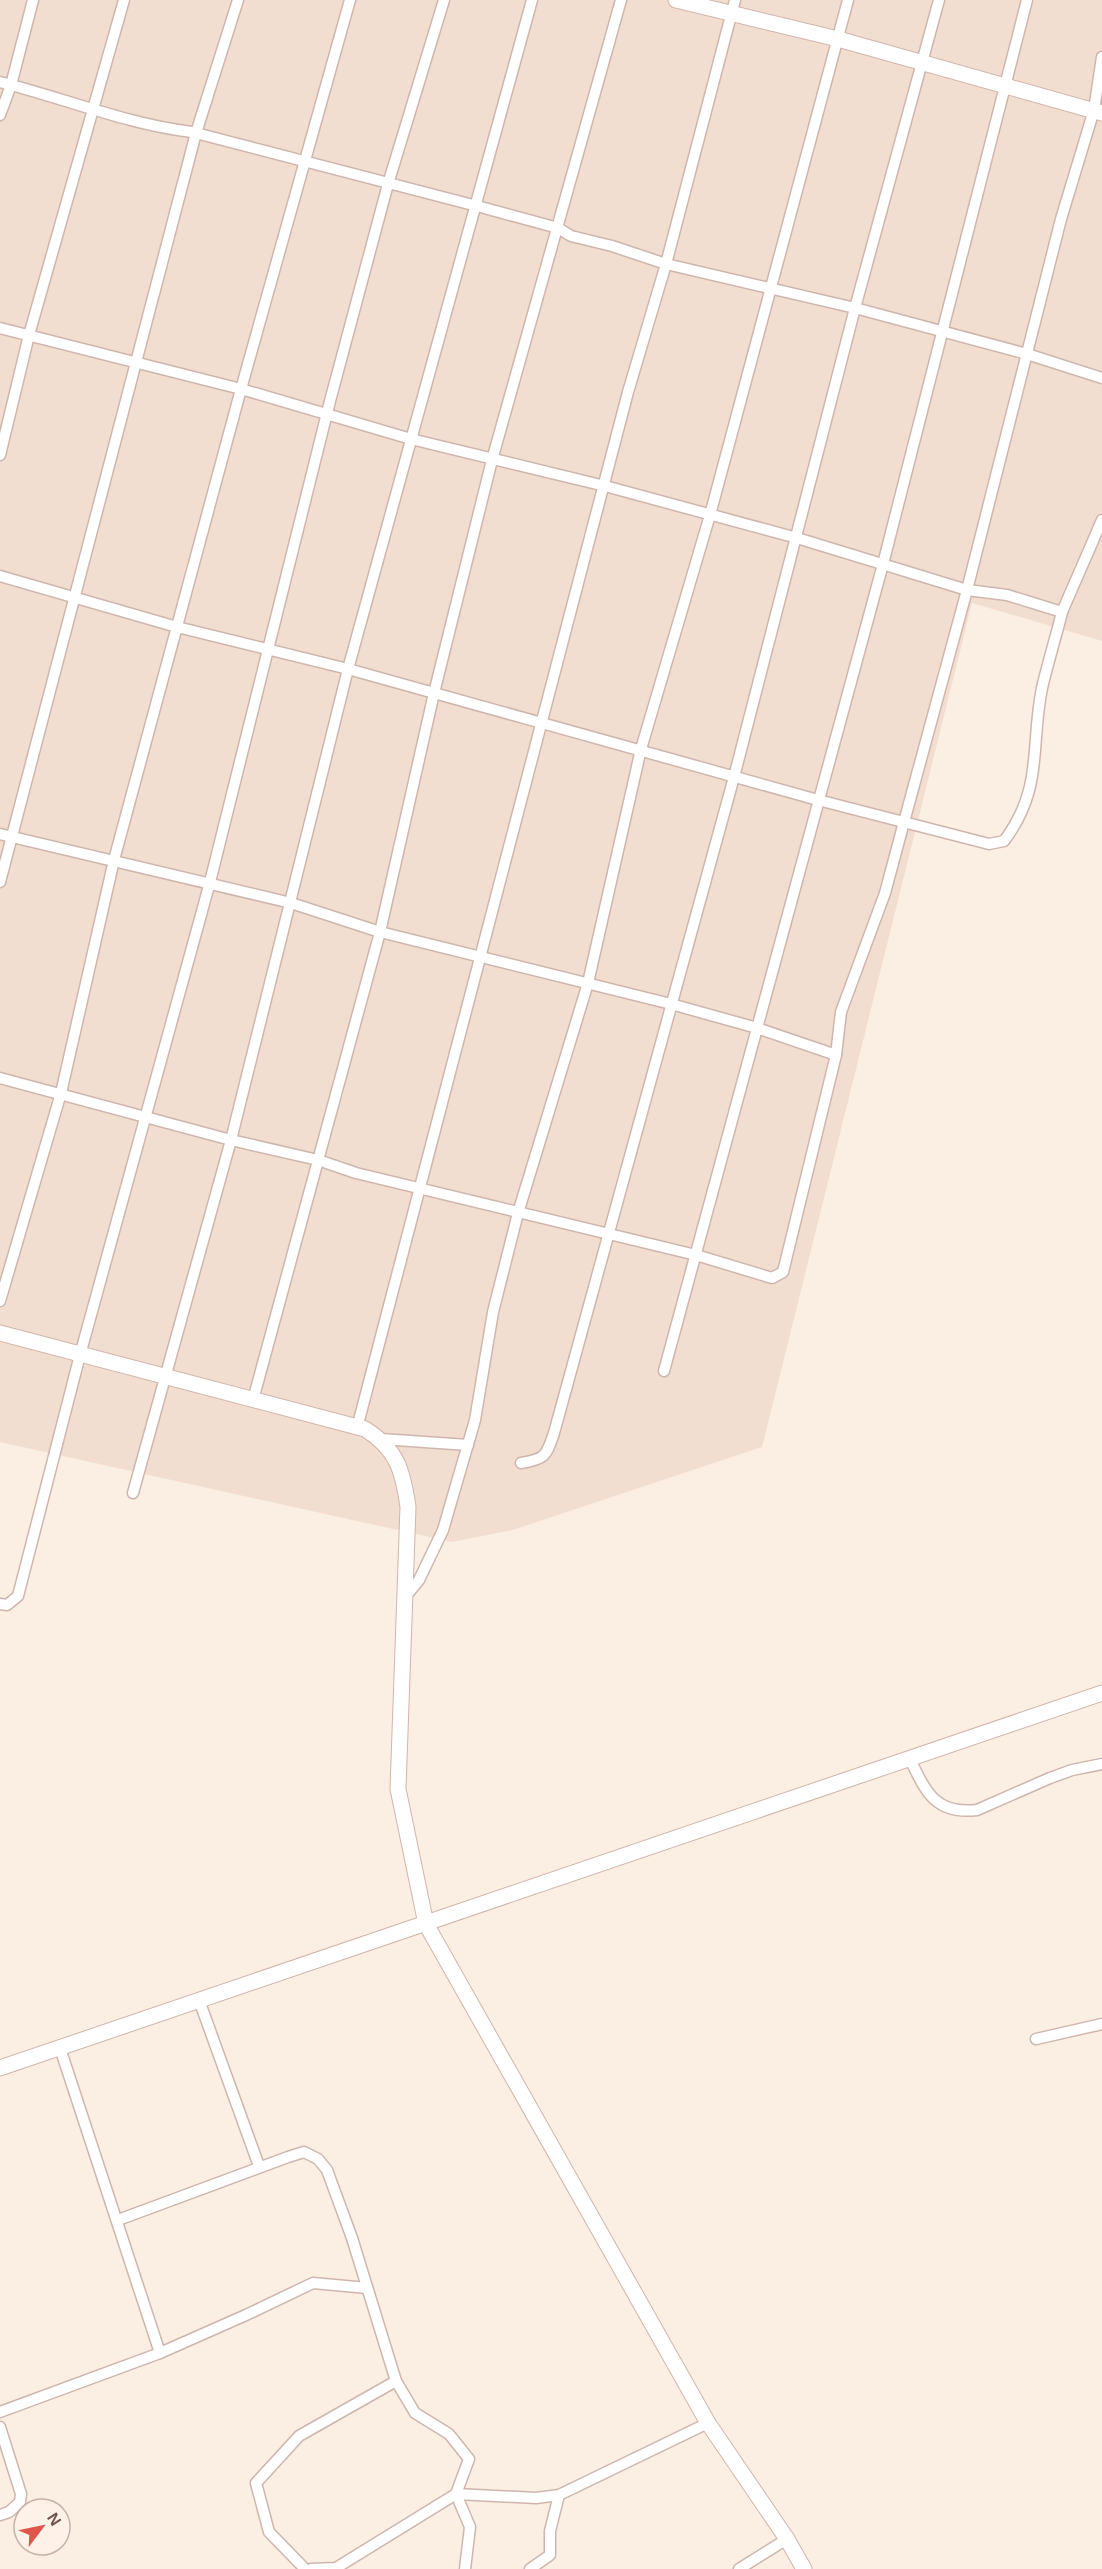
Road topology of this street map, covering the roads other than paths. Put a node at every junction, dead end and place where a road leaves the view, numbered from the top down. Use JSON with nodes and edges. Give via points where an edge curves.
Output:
{"nodes":[{"id":1,"x":33,"y":0,"type":"edge"},
{"id":2,"x":124,"y":0,"type":"edge"},
{"id":3,"x":238,"y":0,"type":"edge"},
{"id":4,"x":350,"y":0,"type":"edge"},
{"id":5,"x":444,"y":0,"type":"edge"},
{"id":6,"x":532,"y":0,"type":"edge"},
{"id":7,"x":621,"y":0,"type":"edge"},
{"id":8,"x":676,"y":0,"type":"edge"},
{"id":9,"x":848,"y":0,"type":"edge"},
{"id":10,"x":939,"y":0,"type":"edge"},
{"id":11,"x":1027,"y":0,"type":"edge"},
{"id":12,"x":733,"y":6,"type":"edge"},
{"id":13,"x":838,"y":39,"type":"junction"},
{"id":14,"x":1102,"y":57,"type":"edge"},
{"id":15,"x":923,"y":63,"type":"junction"},
{"id":16,"x":5,"y":84,"type":"edge"},
{"id":17,"x":1005,"y":86,"type":"junction"},
{"id":18,"x":93,"y":110,"type":"junction"},
{"id":19,"x":1098,"y":112,"type":"edge"},
{"id":20,"x":0,"y":115,"type":"edge"},
{"id":21,"x":196,"y":133,"type":"junction"},
{"id":22,"x":304,"y":161,"type":"junction"},
{"id":23,"x":388,"y":184,"type":"junction"},
{"id":24,"x":477,"y":206,"type":"junction"},
{"id":25,"x":558,"y":228,"type":"junction"},
{"id":26,"x":666,"y":264,"type":"junction"},
{"id":27,"x":769,"y":290,"type":"junction"},
{"id":28,"x":855,"y":308,"type":"junction"},
{"id":29,"x":0,"y":328,"type":"edge"},
{"id":30,"x":942,"y":331,"type":"junction"},
{"id":31,"x":29,"y":335,"type":"junction"},
{"id":32,"x":1027,"y":354,"type":"junction"},
{"id":33,"x":137,"y":361,"type":"junction"},
{"id":34,"x":1102,"y":378,"type":"edge"},
{"id":35,"x":241,"y":389,"type":"junction"},
{"id":36,"x":327,"y":414,"type":"junction"},
{"id":37,"x":411,"y":439,"type":"junction"},
{"id":38,"x":0,"y":455,"type":"edge"},
{"id":39,"x":492,"y":460,"type":"junction"},
{"id":40,"x":605,"y":486,"type":"junction"},
{"id":41,"x":710,"y":515,"type":"junction"},
{"id":42,"x":1102,"y":520,"type":"edge"},
{"id":43,"x":797,"y":538,"type":"junction"},
{"id":44,"x":882,"y":564,"type":"junction"},
{"id":45,"x":0,"y":576,"type":"edge"},
{"id":46,"x":968,"y":590,"type":"junction"},
{"id":47,"x":75,"y":598,"type":"junction"},
{"id":48,"x":1062,"y":612,"type":"junction"},
{"id":49,"x":177,"y":627,"type":"junction"},
{"id":50,"x":268,"y":649,"type":"junction"},
{"id":51,"x":348,"y":669,"type":"junction"},
{"id":52,"x":434,"y":693,"type":"junction"},
{"id":53,"x":541,"y":724,"type":"junction"},
{"id":54,"x":641,"y":749,"type":"junction"},
{"id":55,"x":734,"y":777,"type":"junction"},
{"id":56,"x":818,"y":800,"type":"junction"},
{"id":57,"x":904,"y":822,"type":"junction"},
{"id":58,"x":0,"y":834,"type":"edge"},
{"id":59,"x":12,"y":837,"type":"junction"},
{"id":60,"x":114,"y":860,"type":"junction"},
{"id":61,"x":0,"y":882,"type":"edge"},
{"id":62,"x":210,"y":882,"type":"junction"},
{"id":63,"x":291,"y":903,"type":"junction"},
{"id":64,"x":380,"y":932,"type":"junction"},
{"id":65,"x":479,"y":958,"type":"junction"},
{"id":66,"x":588,"y":983,"type":"junction"},
{"id":67,"x":671,"y":1004,"type":"junction"},
{"id":68,"x":757,"y":1028,"type":"junction"},
{"id":69,"x":836,"y":1055,"type":"junction"},
{"id":70,"x":0,"y":1078,"type":"edge"},
{"id":71,"x":61,"y":1093,"type":"junction"},
{"id":72,"x":146,"y":1116,"type":"junction"},
{"id":73,"x":231,"y":1140,"type":"junction"},
{"id":74,"x":318,"y":1160,"type":"junction"},
{"id":75,"x":418,"y":1189,"type":"junction"},
{"id":76,"x":518,"y":1213,"type":"junction"},
{"id":77,"x":610,"y":1233,"type":"junction"},
{"id":78,"x":696,"y":1254,"type":"junction"},
{"id":79,"x":0,"y":1301,"type":"edge"},
{"id":80,"x":0,"y":1333,"type":"edge"},
{"id":81,"x":80,"y":1355,"type":"junction"},
{"id":82,"x":664,"y":1371,"type":"dead end"},
{"id":83,"x":167,"y":1377,"type":"junction"},
{"id":84,"x":253,"y":1400,"type":"junction"},
{"id":85,"x":357,"y":1428,"type":"junction"},
{"id":86,"x":381,"y":1439,"type":"junction"},
{"id":87,"x":468,"y":1445,"type":"junction"},
{"id":88,"x":521,"y":1463,"type":"dead end"},
{"id":89,"x":133,"y":1492,"type":"dead end"},
{"id":90,"x":405,"y":1597,"type":"junction"},
{"id":91,"x":0,"y":1604,"type":"edge"},
{"id":92,"x":1102,"y":1693,"type":"edge"},
{"id":93,"x":909,"y":1757,"type":"junction"},
{"id":94,"x":1102,"y":1764,"type":"edge"},
{"id":95,"x":426,"y":1924,"type":"junction"},
{"id":96,"x":199,"y":2000,"type":"junction"},
{"id":97,"x":1102,"y":2025,"type":"edge"},
{"id":98,"x":1036,"y":2039,"type":"dead end"},
{"id":99,"x":60,"y":2049,"type":"junction"},
{"id":100,"x":0,"y":2068,"type":"edge"},
{"id":101,"x":259,"y":2166,"type":"junction"},
{"id":102,"x":118,"y":2220,"type":"junction"},
{"id":103,"x":367,"y":2288,"type":"junction"},
{"id":104,"x":160,"y":2353,"type":"junction"},
{"id":105,"x":396,"y":2381,"type":"junction"},
{"id":106,"x":0,"y":2412,"type":"edge"},
{"id":107,"x":708,"y":2422,"type":"junction"},
{"id":108,"x":0,"y":2427,"type":"edge"},
{"id":109,"x":456,"y":2494,"type":"junction"},
{"id":110,"x":558,"y":2495,"type":"junction"},
{"id":111,"x":0,"y":2515,"type":"edge"},
{"id":112,"x":787,"y":2539,"type":"junction"},
{"id":113,"x":305,"y":2569,"type":"edge"},
{"id":114,"x":311,"y":2569,"type":"edge"},
{"id":115,"x":465,"y":2569,"type":"edge"},
{"id":116,"x":530,"y":2569,"type":"edge"},
{"id":117,"x":739,"y":2569,"type":"edge"},
{"id":118,"x":804,"y":2569,"type":"edge"}],
"edges":[{"from":1,"to":16,"type":"street"},
{"from":2,"to":18,"type":"street"},
{"from":3,"to":21,"type":"street"},
{"from":4,"to":22,"type":"street"},
{"from":5,"to":23,"type":"street"},
{"from":6,"to":24,"type":"street"},
{"from":7,"to":25,"type":"street"},
{"from":8,"to":12,"type":"street"},
{"from":9,"to":13,"type":"street"},
{"from":10,"to":15,"type":"street"},
{"from":11,"to":17,"type":"street"},
{"from":12,"to":13,"type":"street"},
{"from":12,"to":26,"type":"street"},
{"from":13,"to":15,"type":"street"},
{"from":13,"to":27,"type":"street"},
{"from":14,"to":19,"type":"street"},
{"from":15,"to":17,"type":"street"},
{"from":15,"to":28,"type":"street"},
{"from":16,"to":18,"type":"street"},
{"from":16,"to":20,"type":"street"},
{"from":17,"to":19,"type":"street"},
{"from":17,"to":30,"type":"street"},
{"from":18,"to":21,"type":"street"},
{"from":18,"to":31,"type":"street"},
{"from":19,"to":32,"type":"street","via":[[1061,219]]},
{"from":21,"to":22,"type":"street"},
{"from":21,"to":33,"type":"street"},
{"from":22,"to":23,"type":"street"},
{"from":22,"to":35,"type":"street"},
{"from":23,"to":24,"type":"street"},
{"from":23,"to":36,"type":"street"},
{"from":24,"to":25,"type":"street"},
{"from":24,"to":37,"type":"street"},
{"from":25,"to":26,"type":"street","via":[[570,236]]},
{"from":25,"to":39,"type":"street"},
{"from":26,"to":27,"type":"street"},
{"from":26,"to":40,"type":"street"},
{"from":27,"to":28,"type":"street"},
{"from":27,"to":41,"type":"street"},
{"from":28,"to":30,"type":"street"},
{"from":28,"to":43,"type":"street"},
{"from":29,"to":31,"type":"street"},
{"from":30,"to":32,"type":"street"},
{"from":30,"to":44,"type":"street"},
{"from":31,"to":33,"type":"street"},
{"from":31,"to":38,"type":"street"},
{"from":32,"to":34,"type":"street"},
{"from":32,"to":46,"type":"street"},
{"from":33,"to":35,"type":"street"},
{"from":33,"to":47,"type":"street"},
{"from":35,"to":36,"type":"street"},
{"from":35,"to":49,"type":"street"},
{"from":36,"to":37,"type":"street"},
{"from":36,"to":50,"type":"street"},
{"from":37,"to":39,"type":"street"},
{"from":37,"to":51,"type":"street"},
{"from":39,"to":40,"type":"street"},
{"from":39,"to":52,"type":"street"},
{"from":40,"to":41,"type":"street"},
{"from":40,"to":53,"type":"street"},
{"from":41,"to":43,"type":"street"},
{"from":41,"to":54,"type":"street"},
{"from":42,"to":48,"type":"street"},
{"from":43,"to":44,"type":"street"},
{"from":43,"to":55,"type":"street"},
{"from":44,"to":46,"type":"street"},
{"from":44,"to":56,"type":"street"},
{"from":45,"to":47,"type":"street"},
{"from":46,"to":48,"type":"street","via":[[1007,595]]},
{"from":46,"to":57,"type":"street"},
{"from":47,"to":49,"type":"street"},
{"from":47,"to":59,"type":"street"},
{"from":48,"to":57,"type":"street","via":[[1042,689],[1033,781],[1016,825],[1004,841],[989,844]]},
{"from":49,"to":50,"type":"street"},
{"from":49,"to":60,"type":"street"},
{"from":50,"to":51,"type":"street"},
{"from":50,"to":62,"type":"street"},
{"from":51,"to":52,"type":"street"},
{"from":51,"to":63,"type":"street"},
{"from":52,"to":53,"type":"street"},
{"from":52,"to":64,"type":"street"},
{"from":53,"to":54,"type":"street"},
{"from":53,"to":65,"type":"street"},
{"from":54,"to":55,"type":"street"},
{"from":54,"to":66,"type":"street"},
{"from":55,"to":56,"type":"street"},
{"from":55,"to":67,"type":"street"},
{"from":56,"to":57,"type":"street"},
{"from":56,"to":68,"type":"street"},
{"from":57,"to":69,"type":"street","via":[[885,893],[841,1012]]},
{"from":58,"to":59,"type":"street"},
{"from":59,"to":60,"type":"street"},
{"from":59,"to":61,"type":"street"},
{"from":60,"to":62,"type":"street"},
{"from":60,"to":71,"type":"street"},
{"from":62,"to":63,"type":"street"},
{"from":62,"to":72,"type":"street"},
{"from":63,"to":64,"type":"street"},
{"from":63,"to":73,"type":"street"},
{"from":64,"to":65,"type":"street"},
{"from":64,"to":74,"type":"street"},
{"from":65,"to":66,"type":"street"},
{"from":65,"to":75,"type":"street"},
{"from":66,"to":67,"type":"street"},
{"from":66,"to":76,"type":"street"},
{"from":67,"to":68,"type":"street"},
{"from":67,"to":77,"type":"street"},
{"from":68,"to":69,"type":"street"},
{"from":68,"to":78,"type":"street"},
{"from":69,"to":78,"type":"street","via":[[783,1272],[772,1278]]},
{"from":70,"to":71,"type":"street"},
{"from":71,"to":72,"type":"street"},
{"from":71,"to":79,"type":"street"},
{"from":72,"to":73,"type":"street"},
{"from":72,"to":81,"type":"street"},
{"from":73,"to":74,"type":"street"},
{"from":73,"to":83,"type":"street"},
{"from":74,"to":75,"type":"street"},
{"from":74,"to":84,"type":"street"},
{"from":75,"to":76,"type":"street"},
{"from":75,"to":85,"type":"street"},
{"from":76,"to":77,"type":"street"},
{"from":76,"to":87,"type":"street","via":[[493,1312]]},
{"from":77,"to":78,"type":"street"},
{"from":77,"to":88,"type":"street","via":[[546,1455]]},
{"from":78,"to":82,"type":"street"},
{"from":80,"to":81,"type":"street"},
{"from":81,"to":83,"type":"street"},
{"from":81,"to":91,"type":"street","via":[[18,1596],[7,1605]]},
{"from":83,"to":84,"type":"street"},
{"from":83,"to":89,"type":"street"},
{"from":84,"to":85,"type":"street"},
{"from":85,"to":86,"type":"street"},
{"from":86,"to":87,"type":"street"},
{"from":86,"to":90,"type":"street","via":[[394,1455],[405,1480]]},
{"from":87,"to":90,"type":"street","via":[[443,1530],[419,1580]]},
{"from":90,"to":95,"type":"street","via":[[398,1789]]},
{"from":92,"to":93,"type":"street"},
{"from":93,"to":94,"type":"street","via":[[926,1794],[943,1806],[964,1812],[1072,1770]]},
{"from":93,"to":95,"type":"street"},
{"from":95,"to":96,"type":"street"},
{"from":95,"to":107,"type":"street"},
{"from":96,"to":99,"type":"street"},
{"from":96,"to":101,"type":"street"},
{"from":97,"to":98,"type":"street"},
{"from":99,"to":100,"type":"street"},
{"from":99,"to":102,"type":"street"},
{"from":101,"to":102,"type":"street"},
{"from":101,"to":103,"type":"street","via":[[304,2152],[318,2159],[332,2179]]},
{"from":102,"to":104,"type":"street"},
{"from":103,"to":104,"type":"street","via":[[313,2283]]},
{"from":103,"to":105,"type":"street"},
{"from":104,"to":106,"type":"street"},
{"from":105,"to":109,"type":"street","via":[[415,2413],[449,2434],[469,2458]]},
{"from":105,"to":113,"type":"street","via":[[299,2436],[256,2483],[268,2532]]},
{"from":107,"to":110,"type":"street"},
{"from":107,"to":112,"type":"street"},
{"from":108,"to":111,"type":"street","via":[[21,2494],[20,2502]]},
{"from":109,"to":110,"type":"street","via":[[536,2498]]},
{"from":109,"to":114,"type":"street","via":[[336,2568]]},
{"from":109,"to":115,"type":"street","via":[[470,2527]]},
{"from":110,"to":116,"type":"street","via":[[550,2531],[550,2555]]},
{"from":112,"to":117,"type":"street"},
{"from":112,"to":118,"type":"street"}]}
